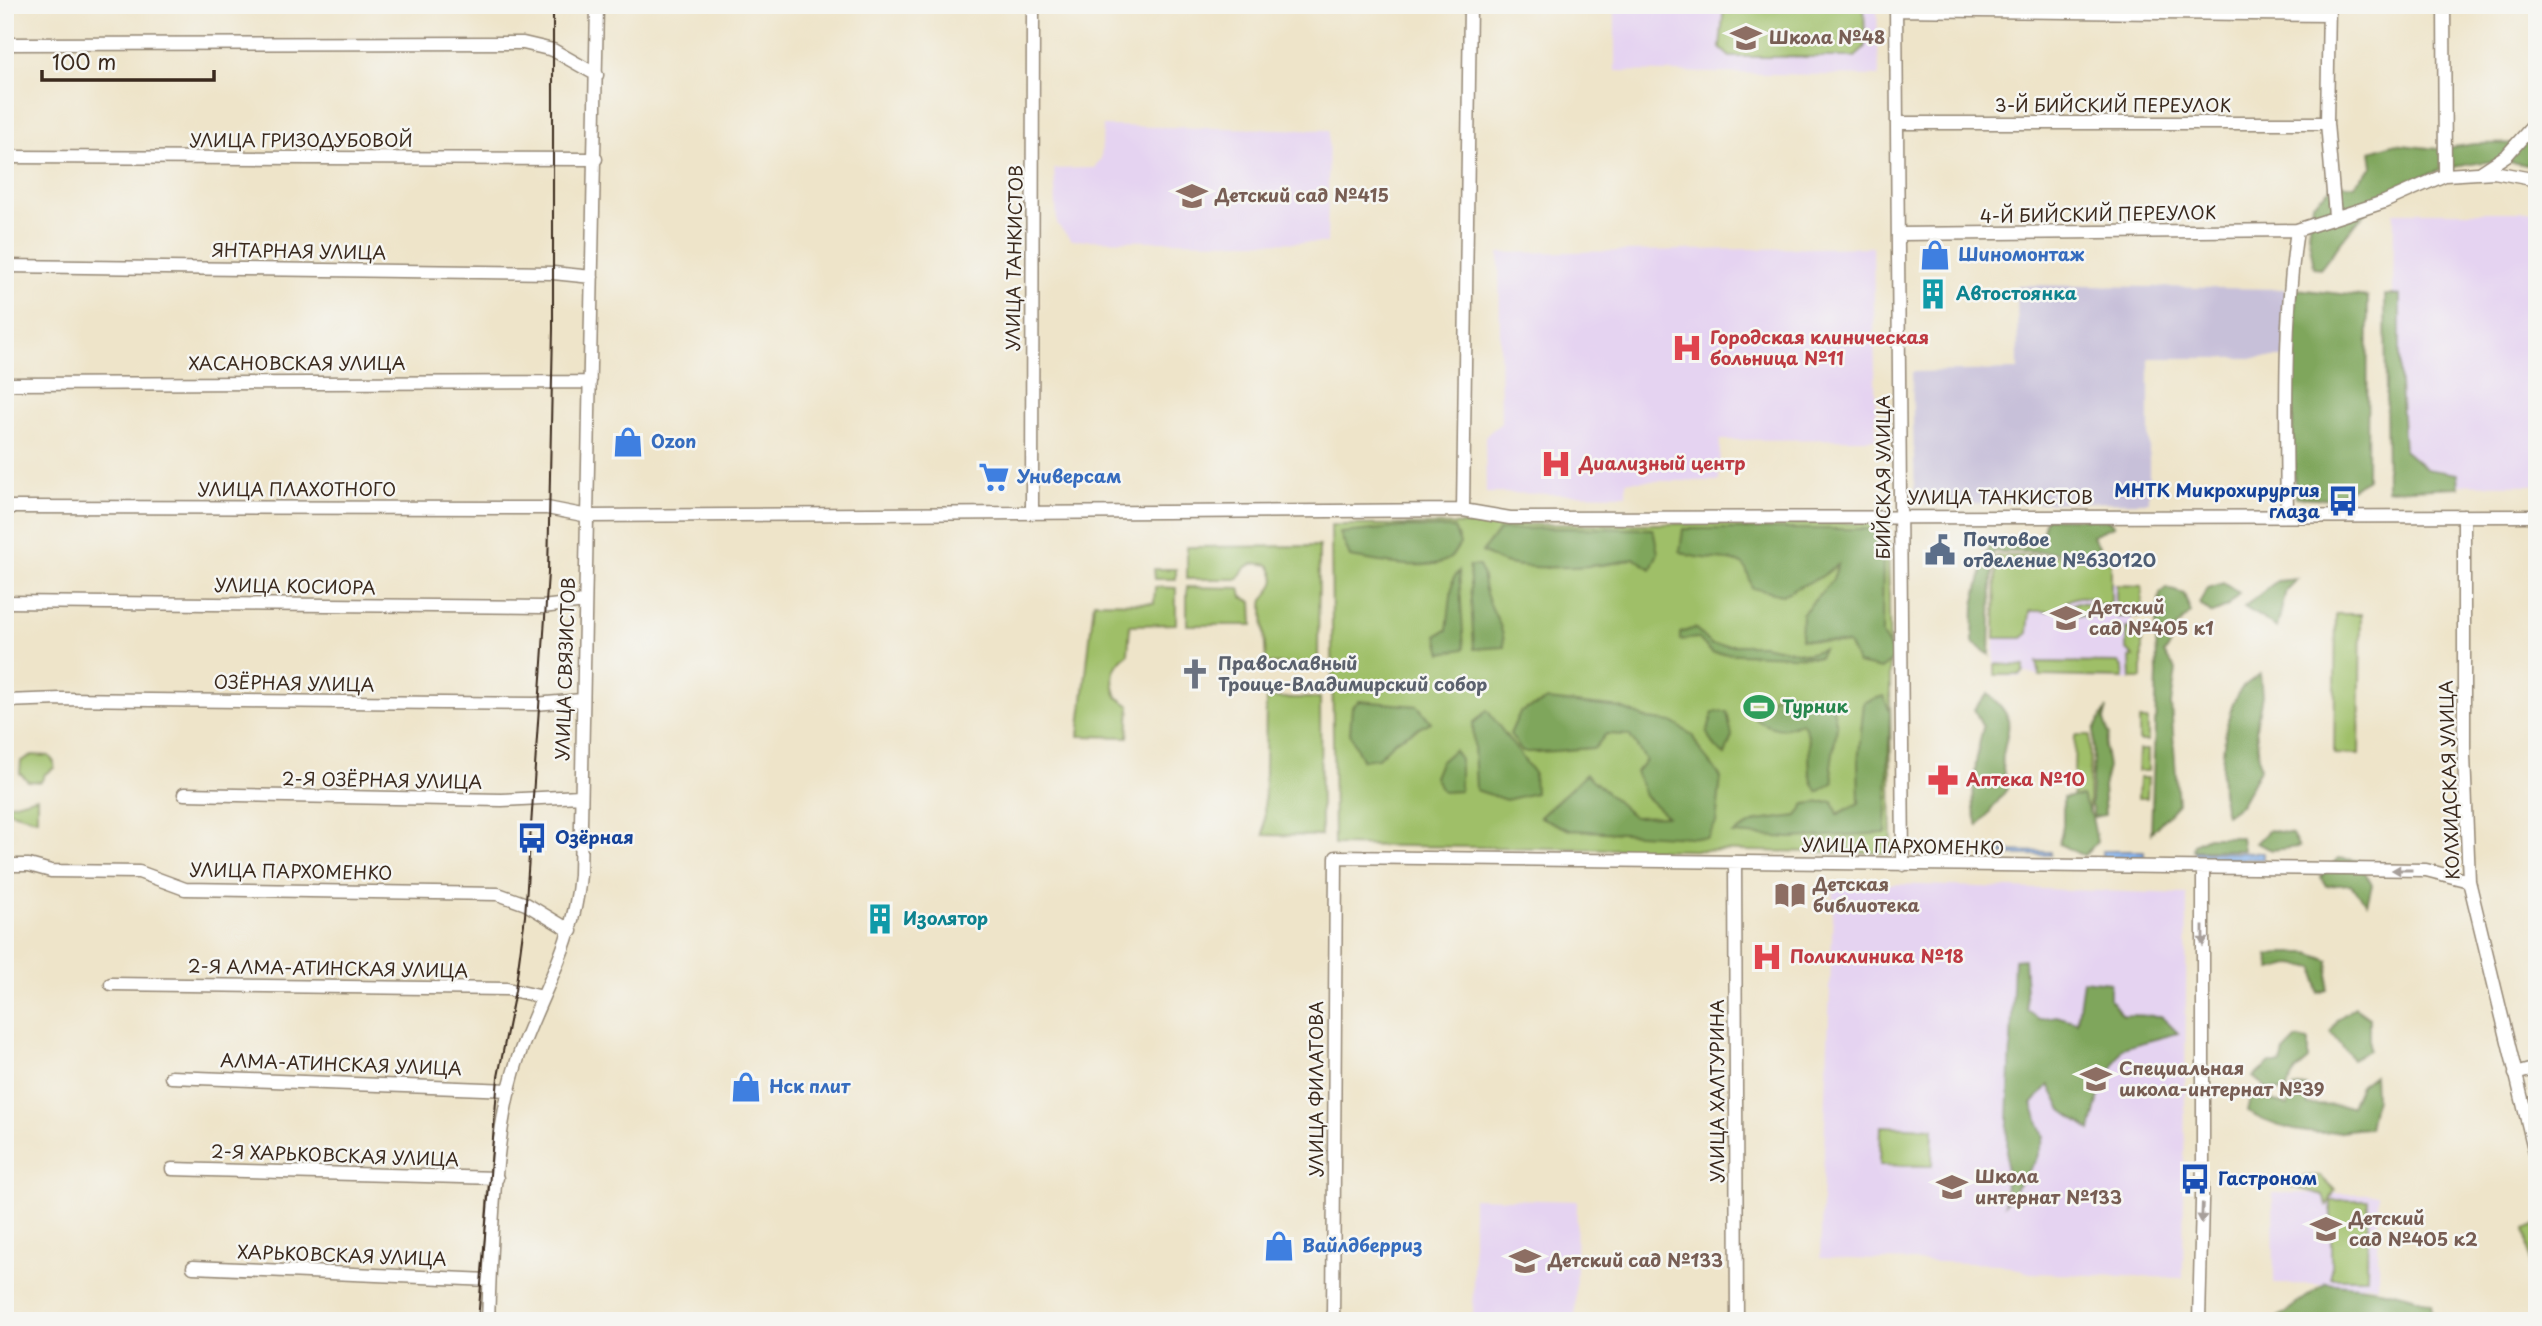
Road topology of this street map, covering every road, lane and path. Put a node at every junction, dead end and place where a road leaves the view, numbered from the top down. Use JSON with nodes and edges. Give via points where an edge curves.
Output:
{"nodes":[{"id":1,"x":597,"y":5,"type":"edge"},
{"id":2,"x":1033,"y":5,"type":"edge"},
{"id":3,"x":1470,"y":5,"type":"edge"},
{"id":4,"x":2444,"y":5,"type":"edge"},
{"id":5,"x":1896,"y":8,"type":"edge"},
{"id":6,"x":2329,"y":10,"type":"edge"},
{"id":7,"x":5,"y":44,"type":"edge"},
{"id":8,"x":597,"y":75,"type":"junction"},
{"id":9,"x":2537,"y":121,"type":"edge"},
{"id":10,"x":1898,"y":123,"type":"junction"},
{"id":11,"x":2328,"y":123,"type":"junction"},
{"id":12,"x":5,"y":158,"type":"edge"},
{"id":13,"x":596,"y":159,"type":"junction"},
{"id":14,"x":2480,"y":173,"type":"junction"},
{"id":15,"x":2445,"y":175,"type":"junction"},
{"id":16,"x":2537,"y":180,"type":"edge"},
{"id":17,"x":2335,"y":216,"type":"junction"},
{"id":18,"x":2297,"y":230,"type":"junction"},
{"id":19,"x":1900,"y":234,"type":"junction"},
{"id":20,"x":5,"y":266,"type":"edge"},
{"id":21,"x":592,"y":278,"type":"junction"},
{"id":22,"x":590,"y":382,"type":"junction"},
{"id":23,"x":5,"y":384,"type":"edge"},
{"id":24,"x":5,"y":507,"type":"edge"},
{"id":25,"x":1463,"y":510,"type":"junction"},
{"id":26,"x":1032,"y":512,"type":"junction"},
{"id":27,"x":1902,"y":515,"type":"junction"},
{"id":28,"x":587,"y":516,"type":"junction"},
{"id":29,"x":2287,"y":516,"type":"junction"},
{"id":30,"x":2464,"y":516,"type":"junction"},
{"id":31,"x":2537,"y":516,"type":"edge"},
{"id":32,"x":5,"y":602,"type":"edge"},
{"id":33,"x":585,"y":602,"type":"junction"},
{"id":34,"x":582,"y":700,"type":"junction"},
{"id":35,"x":5,"y":701,"type":"edge"},
{"id":36,"x":184,"y":794,"type":"dead end"},
{"id":37,"x":580,"y":796,"type":"junction"},
{"id":38,"x":1336,"y":857,"type":"joint"},
{"id":39,"x":1735,"y":862,"type":"junction"},
{"id":40,"x":5,"y":865,"type":"edge"},
{"id":41,"x":1903,"y":865,"type":"junction"},
{"id":42,"x":2203,"y":868,"type":"junction"},
{"id":43,"x":2469,"y":881,"type":"junction"},
{"id":44,"x":571,"y":931,"type":"junction"},
{"id":45,"x":111,"y":984,"type":"dead end"},
{"id":46,"x":543,"y":997,"type":"junction"},
{"id":47,"x":2537,"y":1068,"type":"edge"},
{"id":48,"x":2515,"y":1074,"type":"junction"},
{"id":49,"x":171,"y":1077,"type":"dead end"},
{"id":50,"x":510,"y":1090,"type":"junction"},
{"id":51,"x":2537,"y":1161,"type":"edge"},
{"id":52,"x":172,"y":1169,"type":"dead end"},
{"id":53,"x":497,"y":1178,"type":"junction"},
{"id":54,"x":193,"y":1267,"type":"dead end"},
{"id":55,"x":489,"y":1280,"type":"junction"},
{"id":56,"x":488,"y":1321,"type":"edge"},
{"id":57,"x":1333,"y":1321,"type":"edge"},
{"id":58,"x":1737,"y":1321,"type":"edge"},
{"id":59,"x":2199,"y":1321,"type":"edge"}],
"edges":[{"from":1,"to":8,"type":"street","name":"УЛИЦА СВЯЗИСТОВ"},
{"from":2,"to":26,"type":"street","name":"УЛИЦА ТАНКИСТОВ"},
{"from":3,"to":25,"type":"street"},
{"from":4,"to":15,"type":"street"},
{"from":5,"to":6,"type":"street"},
{"from":5,"to":10,"type":"street","name":"БИЙСКАЯ УЛИЦА"},
{"from":6,"to":11,"type":"street"},
{"from":7,"to":8,"type":"street","via":[[523,43],[553,50]]},
{"from":8,"to":13,"type":"street","name":"УЛИЦА СВЯЗИСТОВ"},
{"from":9,"to":14,"type":"street","via":[[2507,155]]},
{"from":10,"to":11,"type":"street","name":"3-Й БИЙСКИЙ ПЕРЕУЛОК"},
{"from":10,"to":19,"type":"street","name":"БИЙСКАЯ УЛИЦА"},
{"from":11,"to":17,"type":"street"},
{"from":12,"to":13,"type":"street","name":"УЛИЦА ГРИЗОДУБОВОЙ"},
{"from":13,"to":21,"type":"street","name":"УЛИЦА СВЯЗИСТОВ"},
{"from":14,"to":15,"type":"street"},
{"from":14,"to":16,"type":"street"},
{"from":15,"to":17,"type":"street","name":"4-Й БИЙСКИЙ ПЕРЕУЛОК","via":[[2384,202]]},
{"from":17,"to":18,"type":"street","name":"4-Й БИЙСКИЙ ПЕРЕУЛОК"},
{"from":18,"to":19,"type":"street","name":"4-Й БИЙСКИЙ ПЕРЕУЛОК"},
{"from":18,"to":29,"type":"street","via":[[2285,395]]},
{"from":19,"to":27,"type":"street","name":"БИЙСКАЯ УЛИЦА"},
{"from":20,"to":21,"type":"street","name":"ЯНТАРНАЯ УЛИЦА","via":[[545,273]]},
{"from":21,"to":22,"type":"street","name":"УЛИЦА СВЯЗИСТОВ"},
{"from":22,"to":23,"type":"street","name":"ХАСАНОВСКАЯ УЛИЦА"},
{"from":22,"to":28,"type":"street","name":"УЛИЦА СВЯЗИСТОВ"},
{"from":24,"to":28,"type":"street","name":"УЛИЦА ПЛАХОТНОГО","via":[[547,508]]},
{"from":25,"to":26,"type":"street","name":"УЛИЦА ТАНКИСТОВ"},
{"from":25,"to":27,"type":"street","name":"УЛИЦА ТАНКИСТОВ","via":[[1510,518]]},
{"from":26,"to":28,"type":"street","name":"УЛИЦА ТАНКИСТОВ"},
{"from":27,"to":29,"type":"street","name":"УЛИЦА ТАНКИСТОВ"},
{"from":27,"to":41,"type":"street","name":"БИЙСКАЯ УЛИЦА"},
{"from":28,"to":33,"type":"street","name":"УЛИЦА СВЯЗИСТОВ"},
{"from":29,"to":30,"type":"street","name":"УЛИЦА ТАНКИСТОВ"},
{"from":30,"to":31,"type":"street","name":"УЛИЦА ТАНКИСТОВ"},
{"from":30,"to":43,"type":"street","name":"КОЛХИДСКАЯ УЛИЦА"},
{"from":32,"to":33,"type":"street","name":"УЛИЦА КОСИОРА","via":[[542,607]]},
{"from":33,"to":34,"type":"street","name":"УЛИЦА СВЯЗИСТОВ"},
{"from":34,"to":35,"type":"street","name":"ОЗЁРНАЯ УЛИЦА","via":[[535,704]]},
{"from":34,"to":37,"type":"street","name":"УЛИЦА СВЯЗИСТОВ"},
{"from":36,"to":37,"type":"street","name":"2-Я ОЗЁРНАЯ УЛИЦА","via":[[502,800]]},
{"from":37,"to":44,"type":"street","name":"УЛИЦА СВЯЗИСТОВ","via":[[580,875]]},
{"from":38,"to":39,"type":"street","name":"УЛИЦА ПАРХОМЕНКО"},
{"from":38,"to":57,"type":"street","name":"УЛИЦА ФИЛАТОВА"},
{"from":39,"to":41,"type":"street","name":"УЛИЦА ПАРХОМЕНКО"},
{"from":39,"to":58,"type":"street","name":"УЛИЦА ХАЛТУРИНА"},
{"from":40,"to":44,"type":"street","name":"УЛИЦА ПАРХОМЕНКО","via":[[51,871],[139,872],[185,889],[498,894],[526,904]]},
{"from":41,"to":42,"type":"street","name":"УЛИЦА ПАРХОМЕНКО"},
{"from":43,"to":42,"type":"street","name":"УЛИЦА ПАРХОМЕНКО","one_way":true,"via":[[2434,870]]},
{"from":42,"to":59,"type":"street","one_way":true},
{"from":43,"to":48,"type":"street","name":"КОЛХИДСКАЯ УЛИЦА"},
{"from":44,"to":46,"type":"street","name":"УЛИЦА СВЯЗИСТОВ"},
{"from":45,"to":46,"type":"street","name":"2-Я АЛМА-АТИНСКАЯ УЛИЦА","via":[[507,989]]},
{"from":46,"to":50,"type":"street","name":"УЛИЦА СВЯЗИСТОВ"},
{"from":47,"to":48,"type":"street"},
{"from":48,"to":51,"type":"street","name":"КОЛХИДСКАЯ УЛИЦА"},
{"from":49,"to":50,"type":"street","name":"АЛМА-АТИНСКАЯ УЛИЦА"},
{"from":50,"to":53,"type":"street","name":"УЛИЦА СВЯЗИСТОВ"},
{"from":52,"to":53,"type":"street","name":"2-Я ХАРЬКОВСКАЯ УЛИЦА"},
{"from":53,"to":55,"type":"street","name":"УЛИЦА СВЯЗИСТОВ"},
{"from":54,"to":55,"type":"street","name":"ХАРЬКОВСКАЯ УЛИЦА"},
{"from":55,"to":56,"type":"street","name":"УЛИЦА СВЯЗИСТОВ"}]}
